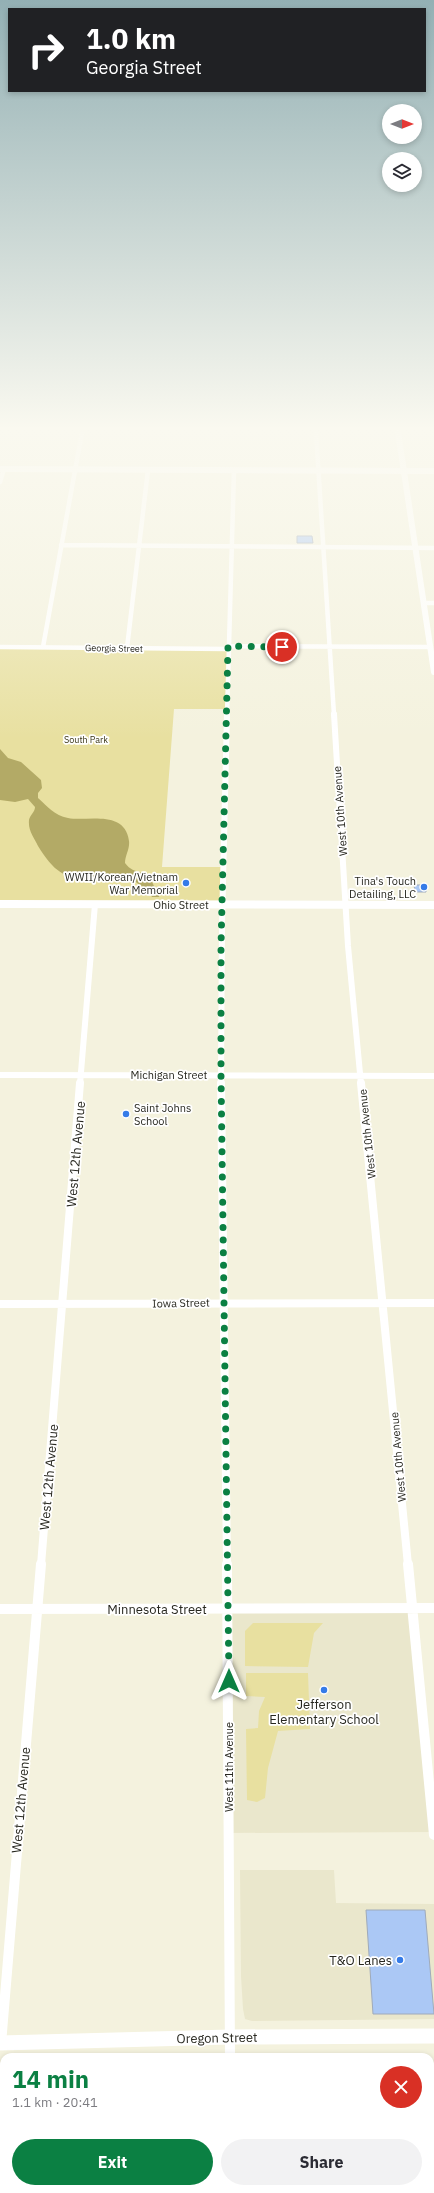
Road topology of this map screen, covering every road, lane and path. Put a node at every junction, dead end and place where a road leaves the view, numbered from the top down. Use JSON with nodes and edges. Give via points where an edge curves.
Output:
{"nodes":[{"id":1,"x":63,"y":534,"type":"edge"},
{"id":2,"x":140,"y":534,"type":"edge"},
{"id":3,"x":232,"y":534,"type":"edge"},
{"id":4,"x":323,"y":534,"type":"edge"},
{"id":5,"x":414,"y":534,"type":"edge"},
{"id":6,"x":61,"y":545,"type":"junction"},
{"id":7,"x":139,"y":546,"type":"junction"},
{"id":8,"x":232,"y":547,"type":"junction"},
{"id":9,"x":324,"y":548,"type":"junction"},
{"id":10,"x":416,"y":548,"type":"junction"},
{"id":11,"x":434,"y":548,"type":"edge"},
{"id":12,"x":424,"y":603,"type":"junction"},
{"id":13,"x":434,"y":603,"type":"edge"},
{"id":14,"x":0,"y":647,"type":"edge"},
{"id":15,"x":43,"y":647,"type":"junction"},
{"id":16,"x":228,"y":647,"type":"junction"},
{"id":17,"x":330,"y":647,"type":"junction"},
{"id":18,"x":431,"y":647,"type":"junction"},
{"id":19,"x":127,"y":648,"type":"junction"},
{"id":20,"x":434,"y":672,"type":"edge"},
{"id":21,"x":0,"y":904,"type":"edge"},
{"id":22,"x":96,"y":904,"type":"junction"},
{"id":23,"x":222,"y":904,"type":"junction"},
{"id":24,"x":346,"y":905,"type":"junction"},
{"id":25,"x":434,"y":905,"type":"edge"},
{"id":26,"x":0,"y":1075,"type":"edge"},
{"id":27,"x":83,"y":1075,"type":"junction"},
{"id":28,"x":221,"y":1075,"type":"junction"},
{"id":29,"x":361,"y":1076,"type":"junction"},
{"id":30,"x":434,"y":1076,"type":"edge"},
{"id":31,"x":223,"y":1303,"type":"junction"},
{"id":32,"x":384,"y":1303,"type":"junction"},
{"id":33,"x":434,"y":1303,"type":"edge"},
{"id":34,"x":0,"y":1304,"type":"edge"},
{"id":35,"x":64,"y":1305,"type":"junction"},
{"id":36,"x":412,"y":1608,"type":"junction"},
{"id":37,"x":434,"y":1608,"type":"edge"},
{"id":38,"x":0,"y":1609,"type":"edge"},
{"id":39,"x":38,"y":1609,"type":"junction"},
{"id":40,"x":228,"y":1610,"type":"junction"},
{"id":41,"x":434,"y":1835,"type":"edge"},
{"id":42,"x":434,"y":2036,"type":"edge"},
{"id":43,"x":230,"y":2038,"type":"junction"},
{"id":44,"x":0,"y":2046,"type":"edge"},
{"id":45,"x":230,"y":2053,"type":"edge"}],
"edges":[{"from":1,"to":6,"type":"street"},
{"from":2,"to":7,"type":"street"},
{"from":3,"to":8,"type":"street","name":"West 11th Avenue"},
{"from":4,"to":9,"type":"street","name":"West 10th Avenue"},
{"from":5,"to":10,"type":"main road"},
{"from":6,"to":7,"type":"street"},
{"from":6,"to":15,"type":"street"},
{"from":7,"to":8,"type":"street"},
{"from":7,"to":19,"type":"street"},
{"from":8,"to":9,"type":"street"},
{"from":8,"to":16,"type":"street","name":"West 11th Avenue"},
{"from":9,"to":10,"type":"street"},
{"from":9,"to":17,"type":"street","name":"West 10th Avenue"},
{"from":10,"to":11,"type":"street"},
{"from":10,"to":12,"type":"main road"},
{"from":12,"to":13,"type":"street"},
{"from":12,"to":18,"type":"main road"},
{"from":14,"to":15,"type":"street","name":"Georgia Street"},
{"from":15,"to":19,"type":"street","name":"Georgia Street"},
{"from":16,"to":17,"type":"street","name":"Georgia Street"},
{"from":16,"to":19,"type":"street","name":"Georgia Street"},
{"from":16,"to":23,"type":"street","name":"West 11th Avenue"},
{"from":17,"to":18,"type":"street","name":"Georgia Street"},
{"from":17,"to":24,"type":"street","name":"West 10th Avenue"},
{"from":18,"to":20,"type":"main road"},
{"from":21,"to":22,"type":"main road","name":"Ohio Street"},
{"from":22,"to":23,"type":"main road","name":"Ohio Street"},
{"from":22,"to":27,"type":"street","name":"West 12th Avenue"},
{"from":23,"to":24,"type":"main road","name":"Ohio Street"},
{"from":23,"to":28,"type":"street","name":"West 11th Avenue"},
{"from":24,"to":25,"type":"main road","name":"Ohio Street"},
{"from":24,"to":29,"type":"street","name":"West 10th Avenue"},
{"from":26,"to":27,"type":"street","name":"Michigan Street"},
{"from":27,"to":28,"type":"street","name":"Michigan Street"},
{"from":27,"to":35,"type":"street","name":"West 12th Avenue"},
{"from":28,"to":29,"type":"street","name":"Michigan Street"},
{"from":28,"to":31,"type":"street","name":"West 11th Avenue"},
{"from":29,"to":30,"type":"street","name":"Michigan Street"},
{"from":29,"to":32,"type":"street","name":"West 10th Avenue"},
{"from":31,"to":32,"type":"street","name":"Iowa Street"},
{"from":31,"to":35,"type":"street","name":"Iowa Street"},
{"from":31,"to":40,"type":"street","name":"West 11th Avenue"},
{"from":32,"to":33,"type":"street","name":"Iowa Street"},
{"from":32,"to":36,"type":"street","name":"West 10th Avenue"},
{"from":34,"to":35,"type":"street","name":"Iowa Street"},
{"from":35,"to":39,"type":"street","name":"West 12th Avenue"},
{"from":36,"to":37,"type":"street","name":"Minnesota Street"},
{"from":36,"to":40,"type":"street","name":"Minnesota Street"},
{"from":36,"to":41,"type":"street","name":"West 10th Avenue"},
{"from":38,"to":39,"type":"street","name":"Minnesota Street"},
{"from":39,"to":40,"type":"street","name":"Minnesota Street"},
{"from":39,"to":44,"type":"street","name":"West 12th Avenue"},
{"from":40,"to":43,"type":"street","name":"West 11th Avenue"},
{"from":42,"to":43,"type":"main road","name":"Oregon Street"},
{"from":43,"to":44,"type":"main road","name":"Oregon Street"},
{"from":43,"to":45,"type":"street","name":"West 11th Avenue"}]}
